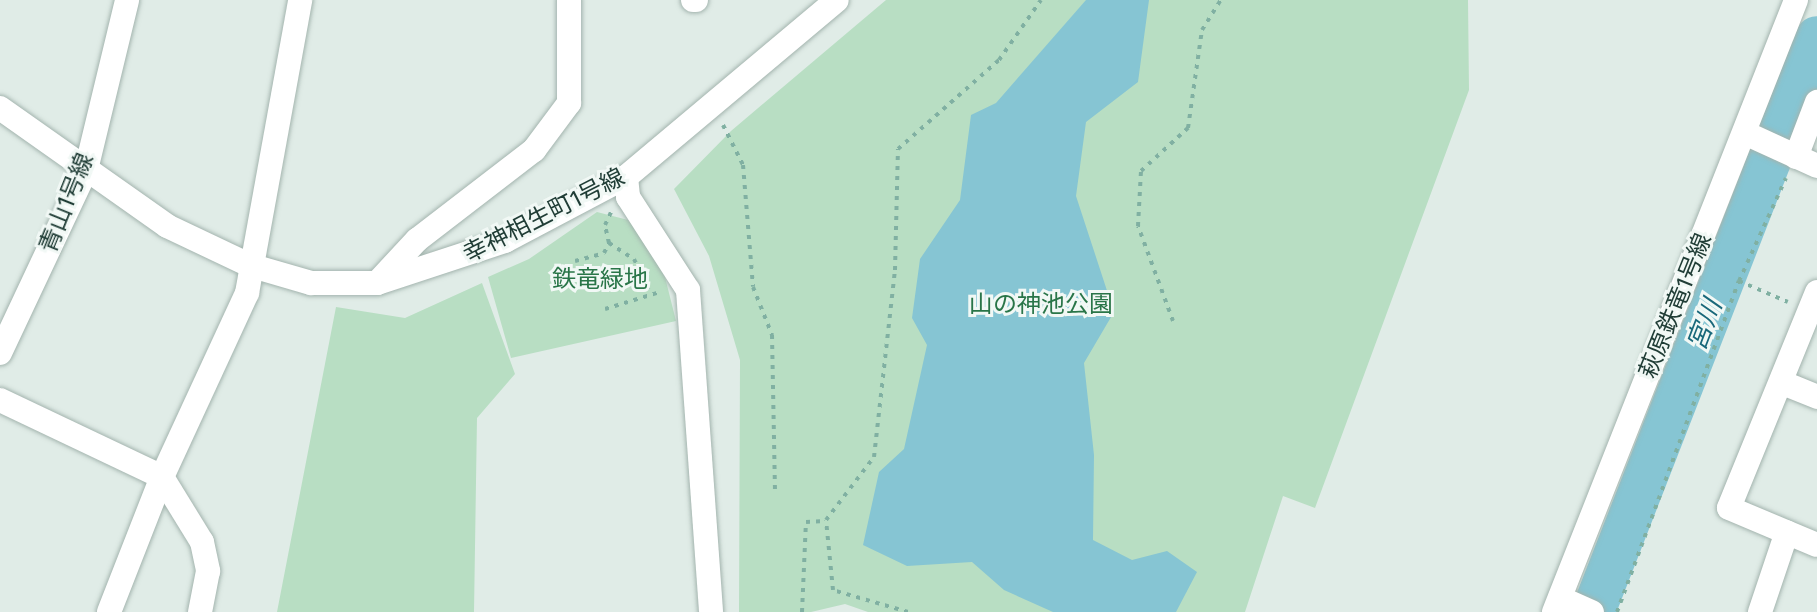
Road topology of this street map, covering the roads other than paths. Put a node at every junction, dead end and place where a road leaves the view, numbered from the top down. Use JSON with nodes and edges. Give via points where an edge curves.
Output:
{"nodes":[{"id":1,"x":127,"y":0,"type":"edge"},
{"id":2,"x":300,"y":0,"type":"edge"},
{"id":3,"x":569,"y":0,"type":"edge"},
{"id":4,"x":837,"y":0,"type":"edge"},
{"id":5,"x":1796,"y":0,"type":"edge"},
{"id":6,"x":1817,"y":102,"type":"edge"},
{"id":7,"x":0,"y":108,"type":"edge"},
{"id":8,"x":1751,"y":136,"type":"junction"},
{"id":9,"x":1799,"y":158,"type":"edge"},
{"id":10,"x":86,"y":170,"type":"junction"},
{"id":11,"x":626,"y":177,"type":"junction"},
{"id":12,"x":249,"y":265,"type":"junction"},
{"id":13,"x":377,"y":283,"type":"junction"},
{"id":14,"x":1813,"y":301,"type":"edge"},
{"id":15,"x":0,"y":353,"type":"edge"},
{"id":16,"x":1783,"y":383,"type":"junction"},
{"id":17,"x":1817,"y":397,"type":"edge"},
{"id":18,"x":0,"y":400,"type":"edge"},
{"id":19,"x":162,"y":477,"type":"junction"},
{"id":20,"x":1787,"y":532,"type":"junction"},
{"id":21,"x":1817,"y":545,"type":"edge"},
{"id":22,"x":1569,"y":606,"type":"edge"},
{"id":23,"x":109,"y":612,"type":"edge"},
{"id":24,"x":200,"y":612,"type":"edge"},
{"id":25,"x":711,"y":612,"type":"edge"},
{"id":26,"x":1760,"y":612,"type":"edge"}],
"edges":[{"from":1,"to":10,"type":"street","name":"青山1号線"},
{"from":2,"to":12,"type":"street"},
{"from":3,"to":13,"type":"street","via":[[569,103],[534,150],[417,240]]},
{"from":4,"to":11,"type":"street","name":"幸神相生町1号線"},
{"from":5,"to":8,"type":"street","name":"萩原鉄竜1号線"},
{"from":6,"to":9,"type":"street"},
{"from":7,"to":10,"type":"street","name":"幸神相生町1号線"},
{"from":8,"to":9,"type":"street"},
{"from":8,"to":22,"type":"street","name":"萩原鉄竜1号線"},
{"from":10,"to":12,"type":"street","name":"幸神相生町1号線","via":[[167,226]]},
{"from":10,"to":15,"type":"street","name":"青山1号線"},
{"from":11,"to":13,"type":"street","name":"幸神相生町1号線","via":[[505,241]]},
{"from":11,"to":25,"type":"street","via":[[628,197],[684,284],[697,355]]},
{"from":12,"to":13,"type":"street","name":"幸神相生町1号線","via":[[311,283]]},
{"from":12,"to":19,"type":"street","via":[[247,293]]},
{"from":14,"to":16,"type":"street"},
{"from":16,"to":17,"type":"street"},
{"from":16,"to":20,"type":"street","via":[[1729,508]]},
{"from":18,"to":19,"type":"street"},
{"from":19,"to":23,"type":"street"},
{"from":19,"to":24,"type":"street","via":[[202,542],[208,571]]},
{"from":20,"to":21,"type":"street"},
{"from":20,"to":26,"type":"street"}]}
